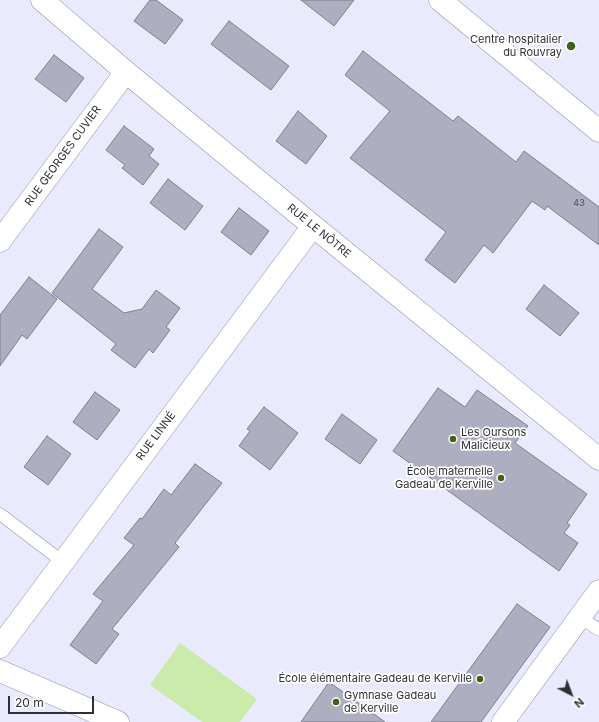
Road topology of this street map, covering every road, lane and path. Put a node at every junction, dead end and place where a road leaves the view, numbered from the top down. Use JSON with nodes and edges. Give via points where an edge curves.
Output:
{"nodes":[{"id":1,"x":42,"y":0,"type":"edge"},
{"id":2,"x":440,"y":0,"type":"edge"},
{"id":3,"x":126,"y":72,"type":"junction"},
{"id":4,"x":599,"y":131,"type":"edge"},
{"id":5,"x":313,"y":226,"type":"junction"},
{"id":6,"x":0,"y":242,"type":"edge"},
{"id":7,"x":599,"y":459,"type":"edge"},
{"id":8,"x":0,"y":514,"type":"edge"},
{"id":9,"x":63,"y":562,"type":"junction"},
{"id":10,"x":599,"y":591,"type":"edge"},
{"id":11,"x":580,"y":616,"type":"junction"},
{"id":12,"x":599,"y":630,"type":"edge"},
{"id":13,"x":0,"y":647,"type":"edge"},
{"id":14,"x":0,"y":671,"type":"edge"},
{"id":15,"x":118,"y":722,"type":"edge"},
{"id":16,"x":503,"y":722,"type":"edge"}],
"edges":[{"from":1,"to":3,"type":"street","name":"RUE LE NÔTRE"},
{"from":2,"to":4,"type":"street"},
{"from":3,"to":5,"type":"street","name":"RUE LE NÔTRE"},
{"from":3,"to":6,"type":"street","name":"RUE GEORGES CUVIER"},
{"from":5,"to":7,"type":"street","name":"RUE LE NÔTRE"},
{"from":5,"to":9,"type":"street","name":"RUE LINNÉ"},
{"from":8,"to":9,"type":"lane"},
{"from":9,"to":13,"type":"street","name":"RUE LINNÉ"},
{"from":10,"to":11,"type":"street"},
{"from":11,"to":12,"type":"lane"},
{"from":11,"to":16,"type":"street"},
{"from":14,"to":15,"type":"street"}]}
